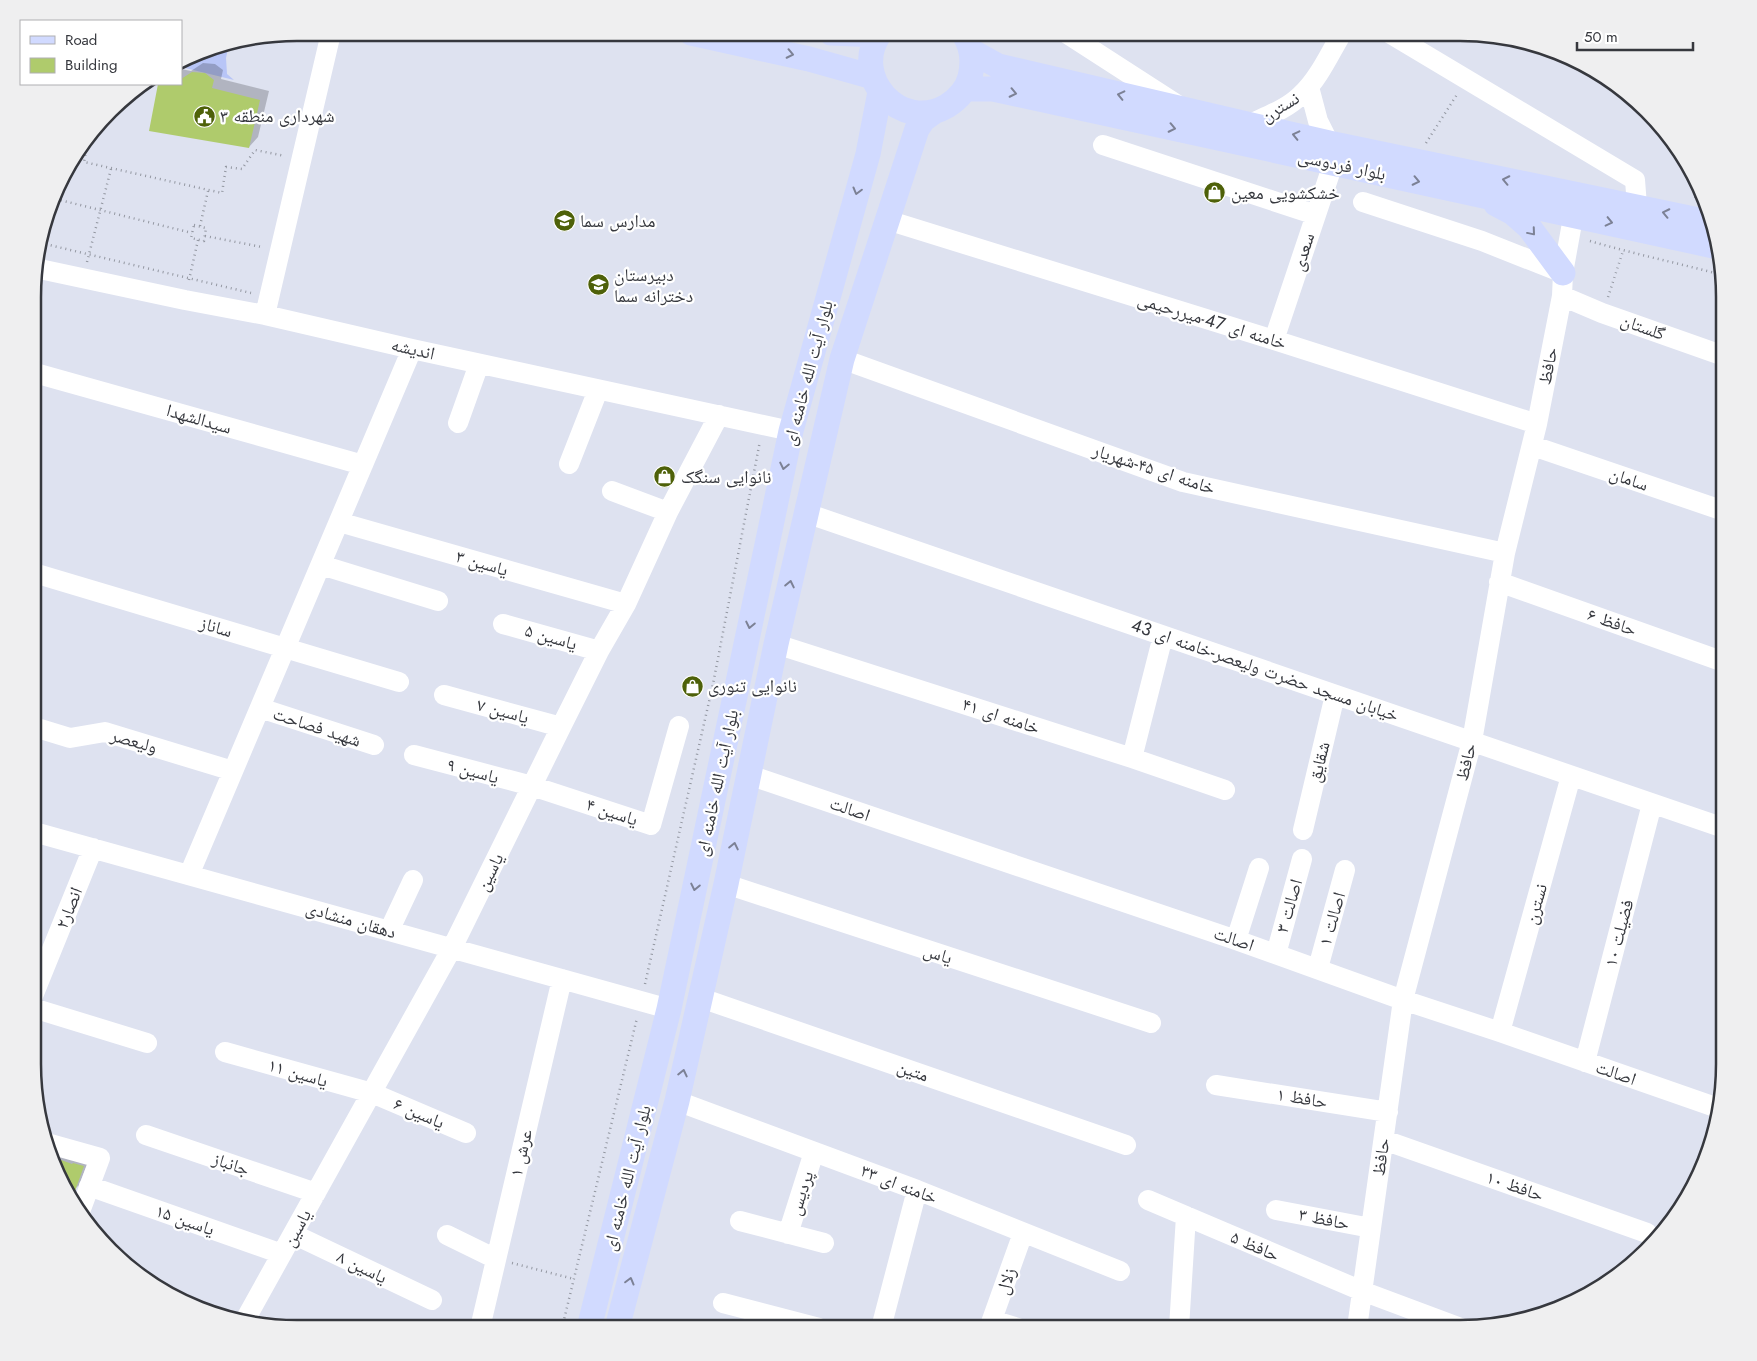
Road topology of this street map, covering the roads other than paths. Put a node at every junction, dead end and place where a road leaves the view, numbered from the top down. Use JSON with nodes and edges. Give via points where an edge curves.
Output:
{"nodes":[{"id":1,"x":329,"y":41,"type":"edge"},
{"id":2,"x":727,"y":41,"type":"edge"},
{"id":3,"x":876,"y":41,"type":"edge"},
{"id":4,"x":1078,"y":41,"type":"edge"},
{"id":5,"x":1337,"y":41,"type":"edge"},
{"id":6,"x":1403,"y":41,"type":"edge"},
{"id":7,"x":967,"y":42,"type":"edge"},
{"id":8,"x":877,"y":85,"type":"junction"},
{"id":9,"x":1309,"y":87,"type":"junction"},
{"id":10,"x":965,"y":88,"type":"junction"},
{"id":11,"x":1184,"y":109,"type":"junction"},
{"id":12,"x":934,"y":112,"type":"junction"},
{"id":13,"x":1250,"y":124,"type":"junction"},
{"id":14,"x":1103,"y":145,"type":"dead end"},
{"id":15,"x":1331,"y":153,"type":"junction"},
{"id":16,"x":868,"y":154,"type":"junction"},
{"id":17,"x":904,"y":171,"type":"junction"},
{"id":18,"x":1479,"y":194,"type":"junction"},
{"id":19,"x":1363,"y":202,"type":"dead end"},
{"id":20,"x":1637,"y":206,"type":"junction"},
{"id":21,"x":1316,"y":215,"type":"junction"},
{"id":22,"x":1574,"y":215,"type":"junction"},
{"id":23,"x":887,"y":220,"type":"junction"},
{"id":24,"x":1704,"y":221,"type":"edge"},
{"id":25,"x":1711,"y":245,"type":"edge"},
{"id":26,"x":43,"y":270,"type":"edge"},
{"id":27,"x":1562,"y":285,"type":"junction"},
{"id":28,"x":265,"y":315,"type":"junction"},
{"id":29,"x":1274,"y":340,"type":"junction"},
{"id":30,"x":412,"y":349,"type":"junction"},
{"id":31,"x":1716,"y":353,"type":"edge"},
{"id":32,"x":842,"y":360,"type":"junction"},
{"id":33,"x":480,"y":364,"type":"junction"},
{"id":34,"x":41,"y":375,"type":"edge"},
{"id":35,"x":598,"y":390,"type":"junction"},
{"id":36,"x":719,"y":416,"type":"junction"},
{"id":37,"x":458,"y":423,"type":"dead end"},
{"id":38,"x":1537,"y":424,"type":"junction"},
{"id":39,"x":791,"y":431,"type":"junction"},
{"id":40,"x":1533,"y":446,"type":"junction"},
{"id":41,"x":569,"y":464,"type":"dead end"},
{"id":42,"x":363,"y":465,"type":"junction"},
{"id":43,"x":612,"y":491,"type":"dead end"},
{"id":44,"x":1716,"y":508,"type":"edge"},
{"id":45,"x":668,"y":512,"type":"junction"},
{"id":46,"x":806,"y":512,"type":"junction"},
{"id":47,"x":339,"y":522,"type":"junction"},
{"id":48,"x":1505,"y":553,"type":"junction"},
{"id":49,"x":320,"y":565,"type":"junction"},
{"id":50,"x":41,"y":575,"type":"edge"},
{"id":51,"x":1499,"y":582,"type":"junction"},
{"id":52,"x":438,"y":602,"type":"dead end"},
{"id":53,"x":626,"y":604,"type":"junction"},
{"id":54,"x":503,"y":624,"type":"dead end"},
{"id":55,"x":1163,"y":636,"type":"junction"},
{"id":56,"x":776,"y":644,"type":"junction"},
{"id":57,"x":285,"y":648,"type":"junction"},
{"id":58,"x":600,"y":651,"type":"junction"},
{"id":59,"x":1716,"y":659,"type":"edge"},
{"id":60,"x":399,"y":682,"type":"dead end"},
{"id":61,"x":444,"y":695,"type":"dead end"},
{"id":62,"x":1336,"y":695,"type":"junction"},
{"id":63,"x":260,"y":708,"type":"junction"},
{"id":64,"x":679,"y":726,"type":"dead end"},
{"id":65,"x":561,"y":727,"type":"junction"},
{"id":66,"x":41,"y":729,"type":"edge"},
{"id":67,"x":1472,"y":741,"type":"junction"},
{"id":68,"x":374,"y":746,"type":"dead end"},
{"id":69,"x":414,"y":755,"type":"dead end"},
{"id":70,"x":1132,"y":758,"type":"junction"},
{"id":71,"x":233,"y":771,"type":"junction"},
{"id":72,"x":749,"y":775,"type":"junction"},
{"id":73,"x":1571,"y":776,"type":"junction"},
{"id":74,"x":532,"y":786,"type":"junction"},
{"id":75,"x":1225,"y":790,"type":"dead end"},
{"id":76,"x":1652,"y":804,"type":"junction"},
{"id":77,"x":1716,"y":825,"type":"edge"},
{"id":78,"x":1303,"y":830,"type":"dead end"},
{"id":79,"x":41,"y":834,"type":"edge"},
{"id":80,"x":93,"y":848,"type":"junction"},
{"id":81,"x":1302,"y":859,"type":"dead end"},
{"id":82,"x":1259,"y":868,"type":"dead end"},
{"id":83,"x":1345,"y":870,"type":"dead end"},
{"id":84,"x":188,"y":875,"type":"junction"},
{"id":85,"x":413,"y":880,"type":"dead end"},
{"id":86,"x":726,"y":884,"type":"junction"},
{"id":87,"x":389,"y":931,"type":"junction"},
{"id":88,"x":1236,"y":940,"type":"junction"},
{"id":89,"x":452,"y":948,"type":"junction"},
{"id":90,"x":1276,"y":954,"type":"junction"},
{"id":91,"x":1318,"y":968,"type":"junction"},
{"id":92,"x":41,"y":976,"type":"edge"},
{"id":93,"x":562,"y":979,"type":"junction"},
{"id":94,"x":701,"y":998,"type":"junction"},
{"id":95,"x":1403,"y":1000,"type":"junction"},
{"id":96,"x":669,"y":1009,"type":"junction"},
{"id":97,"x":41,"y":1011,"type":"edge"},
{"id":98,"x":1151,"y":1023,"type":"dead end"},
{"id":99,"x":1500,"y":1032,"type":"junction"},
{"id":100,"x":147,"y":1044,"type":"dead end"},
{"id":101,"x":225,"y":1052,"type":"dead end"},
{"id":102,"x":1585,"y":1062,"type":"junction"},
{"id":103,"x":1216,"y":1085,"type":"dead end"},
{"id":104,"x":372,"y":1093,"type":"junction"},
{"id":105,"x":677,"y":1101,"type":"junction"},
{"id":106,"x":1712,"y":1106,"type":"edge"},
{"id":107,"x":1388,"y":1112,"type":"junction"},
{"id":108,"x":466,"y":1133,"type":"dead end"},
{"id":109,"x":146,"y":1135,"type":"dead end"},
{"id":110,"x":1384,"y":1140,"type":"junction"},
{"id":111,"x":55,"y":1145,"type":"edge"},
{"id":112,"x":1126,"y":1145,"type":"dead end"},
{"id":113,"x":814,"y":1152,"type":"junction"},
{"id":114,"x":89,"y":1186,"type":"junction"},
{"id":115,"x":917,"y":1190,"type":"junction"},
{"id":116,"x":316,"y":1193,"type":"junction"},
{"id":117,"x":1148,"y":1200,"type":"dead end"},
{"id":118,"x":83,"y":1204,"type":"edge"},
{"id":119,"x":1276,"y":1210,"type":"dead end"},
{"id":120,"x":1186,"y":1216,"type":"junction"},
{"id":121,"x":740,"y":1221,"type":"dead end"},
{"id":122,"x":1371,"y":1228,"type":"junction"},
{"id":123,"x":1023,"y":1233,"type":"junction"},
{"id":124,"x":1647,"y":1233,"type":"dead end"},
{"id":125,"x":293,"y":1234,"type":"junction"},
{"id":126,"x":788,"y":1234,"type":"junction"},
{"id":127,"x":447,"y":1235,"type":"dead end"},
{"id":128,"x":824,"y":1243,"type":"dead end"},
{"id":129,"x":282,"y":1254,"type":"junction"},
{"id":130,"x":496,"y":1259,"type":"junction"},
{"id":131,"x":1120,"y":1271,"type":"dead end"},
{"id":132,"x":1362,"y":1292,"type":"junction"},
{"id":133,"x":432,"y":1300,"type":"dead end"},
{"id":134,"x":723,"y":1303,"type":"dead end"},
{"id":135,"x":248,"y":1315,"type":"edge"},
{"id":136,"x":482,"y":1320,"type":"edge"},
{"id":137,"x":591,"y":1320,"type":"edge"},
{"id":138,"x":619,"y":1320,"type":"edge"},
{"id":139,"x":770,"y":1320,"type":"edge"},
{"id":140,"x":882,"y":1320,"type":"edge"},
{"id":141,"x":991,"y":1320,"type":"edge"},
{"id":142,"x":1180,"y":1320,"type":"edge"},
{"id":143,"x":1357,"y":1320,"type":"edge"},
{"id":144,"x":1439,"y":1320,"type":"edge"}],
"edges":[{"from":1,"to":28,"type":"street"},
{"from":2,"to":8,"type":"main road","one_way":true,"via":[[809,59]]},
{"from":3,"to":8,"type":"main road","name":"بلوار آیت الله خامنه ای","via":[[870,60]]},
{"from":4,"to":11,"type":"street"},
{"from":5,"to":9,"type":"street","name":"نسترن"},
{"from":6,"to":20,"type":"street","via":[[1635,180]]},
{"from":7,"to":10,"type":"main road","via":[[972,70]]},
{"from":11,"to":7,"type":"main road","name":"بلوار فردوسی","one_way":true,"via":[[998,66]]},
{"from":8,"to":12,"type":"main road","via":[[891,103],[904,110]]},
{"from":8,"to":16,"type":"main road","name":"بلوار آیت الله خامنه ای"},
{"from":9,"to":13,"type":"street","name":"نسترن","via":[[1285,108]]},
{"from":9,"to":15,"type":"street","name":"نسترن"},
{"from":10,"to":12,"type":"main road","name":"بلوار آیت الله خامنه ای","via":[[952,103]]},
{"from":10,"to":15,"type":"main road","name":"بلوار فردوسی","one_way":true,"via":[[993,89]]},
{"from":11,"to":13,"type":"main road","name":"بلوار فردوسی"},
{"from":12,"to":17,"type":"main road","name":"بلوار آیت الله خامنه ای","via":[[917,129]]},
{"from":15,"to":13,"type":"main road","name":"بلوار فردوسی","one_way":true},
{"from":14,"to":21,"type":"street"},
{"from":15,"to":18,"type":"main road","name":"بلوار فردوسی","one_way":true},
{"from":15,"to":21,"type":"street","name":"سعدی"},
{"from":22,"to":15,"type":"main road","name":"بلوار فردوسی","one_way":true},
{"from":16,"to":17,"type":"main road","via":[[876,150],[895,151],[903,160]]},
{"from":16,"to":39,"type":"main road","name":"بلوار آیت الله خامنه ای","one_way":true},
{"from":17,"to":23,"type":"main road","name":"بلوار آیت الله خامنه ای"},
{"from":18,"to":22,"type":"main road","name":"بلوار فردوسی"},
{"from":18,"to":27,"type":"main road","one_way":true,"via":[[1513,212],[1529,227]]},
{"from":19,"to":27,"type":"street","name":"گلستان","via":[[1482,241]]},
{"from":20,"to":22,"type":"main road","name":"بلوار فردوسی"},
{"from":24,"to":20,"type":"main road","name":"بلوار فردوسی","one_way":true},
{"from":21,"to":29,"type":"street","name":"سعدی"},
{"from":22,"to":25,"type":"main road","name":"بلوار فردوسی","one_way":true},
{"from":22,"to":27,"type":"street","name":"حافظ"},
{"from":23,"to":29,"type":"street","name":"خامنه ای 47-میررحیمی"},
{"from":23,"to":32,"type":"main road","name":"بلوار آیت الله خامنه ای"},
{"from":26,"to":28,"type":"street","name":"اندیشه"},
{"from":27,"to":31,"type":"street","name":"گلستان","via":[[1602,313]]},
{"from":27,"to":38,"type":"street","name":"حافظ"},
{"from":28,"to":30,"type":"street","name":"اندیشه"},
{"from":29,"to":38,"type":"street","name":"خامنه ای 47-میررحیمی"},
{"from":30,"to":33,"type":"street","name":"اندیشه"},
{"from":30,"to":42,"type":"street"},
{"from":32,"to":46,"type":"main road","name":"بلوار آیت الله خامنه ای"},
{"from":32,"to":48,"type":"street","name":"خامنه ای ۴۵-شهریار","via":[[1183,482]]},
{"from":33,"to":35,"type":"street","name":"اندیشه"},
{"from":33,"to":37,"type":"street"},
{"from":34,"to":42,"type":"street","name":"سیدالشهدا"},
{"from":35,"to":36,"type":"street","name":"اندیشه"},
{"from":35,"to":41,"type":"street"},
{"from":36,"to":39,"type":"street","name":"اندیشه"},
{"from":36,"to":45,"type":"street","name":"یاسین"},
{"from":38,"to":40,"type":"street","name":"حافظ"},
{"from":39,"to":96,"type":"main road","name":"بلوار آیت الله خامنه ای","one_way":true},
{"from":40,"to":44,"type":"street","name":"سامان"},
{"from":40,"to":48,"type":"street","name":"حافظ"},
{"from":42,"to":47,"type":"street"},
{"from":43,"to":45,"type":"street"},
{"from":45,"to":53,"type":"street","name":"یاسین"},
{"from":46,"to":55,"type":"street","name":"خیابان مسجد حضرت ولیعصر-خامنه ای 43"},
{"from":56,"to":46,"type":"main road","name":"بلوار آیت الله خامنه ای","one_way":true},
{"from":47,"to":49,"type":"street"},
{"from":47,"to":53,"type":"street","name":"یاسین ۳"},
{"from":48,"to":51,"type":"street","name":"حافظ"},
{"from":49,"to":52,"type":"street"},
{"from":49,"to":57,"type":"street"},
{"from":50,"to":57,"type":"street","name":"ساناز"},
{"from":51,"to":59,"type":"street","name":"حافظ ۶"},
{"from":51,"to":67,"type":"street","name":"حافظ"},
{"from":53,"to":58,"type":"street","name":"یاسین"},
{"from":54,"to":58,"type":"street","name":"یاسین ۵"},
{"from":55,"to":62,"type":"street","name":"خیابان مسجد حضرت ولیعصر-خامنه ای 43"},
{"from":55,"to":70,"type":"street"},
{"from":56,"to":70,"type":"street","name":"خامنه ای ۴۱"},
{"from":56,"to":72,"type":"main road","name":"بلوار آیت الله خامنه ای"},
{"from":57,"to":60,"type":"street","name":"ساناز"},
{"from":57,"to":63,"type":"street"},
{"from":58,"to":65,"type":"street","name":"یاسین"},
{"from":61,"to":65,"type":"street","name":"یاسین ۷"},
{"from":62,"to":67,"type":"street","name":"خیابان مسجد حضرت ولیعصر-خامنه ای 43"},
{"from":62,"to":78,"type":"street","name":"شقایق"},
{"from":63,"to":68,"type":"street","name":"شهید فصاحت"},
{"from":63,"to":71,"type":"street"},
{"from":64,"to":74,"type":"street","name":"یاسین ۴","via":[[651,825]]},
{"from":65,"to":74,"type":"street","name":"یاسین"},
{"from":66,"to":71,"type":"street","name":"ولیعصر","via":[[70,738],[105,732]]},
{"from":67,"to":73,"type":"street","name":"خیابان مسجد حضرت ولیعصر-خامنه ای 43"},
{"from":67,"to":95,"type":"street","name":"حافظ"},
{"from":69,"to":74,"type":"street","name":"یاسین ۹"},
{"from":70,"to":75,"type":"street","name":"خامنه ای ۴۱"},
{"from":71,"to":84,"type":"street"},
{"from":86,"to":72,"type":"main road","name":"بلوار آیت الله خامنه ای","one_way":true},
{"from":72,"to":88,"type":"street","name":"اصالت"},
{"from":73,"to":76,"type":"street","name":"خیابان مسجد حضرت ولیعصر-خامنه ای 43"},
{"from":73,"to":99,"type":"street","name":"نسترن"},
{"from":74,"to":89,"type":"street","name":"یاسین"},
{"from":76,"to":77,"type":"street","name":"خیابان مسجد حضرت ولیعصر-خامنه ای 43"},
{"from":76,"to":102,"type":"street","name":"فضیلت ۱۰"},
{"from":79,"to":80,"type":"street","name":"دهقان منشادی"},
{"from":80,"to":84,"type":"street","name":"دهقان منشادی"},
{"from":80,"to":92,"type":"street","name":"انصار۲"},
{"from":81,"to":90,"type":"street","name":"اصالت ۳"},
{"from":82,"to":88,"type":"street"},
{"from":83,"to":91,"type":"street","name":"اصالت ۱"},
{"from":84,"to":87,"type":"street","name":"دهقان منشادی"},
{"from":85,"to":87,"type":"street"},
{"from":86,"to":94,"type":"main road","name":"بلوار آیت الله خامنه ای"},
{"from":86,"to":98,"type":"street","name":"یاس"},
{"from":87,"to":89,"type":"street","name":"دهقان منشادی"},
{"from":88,"to":90,"type":"street","name":"اصالت"},
{"from":89,"to":93,"type":"street","name":"دهقان منشادی"},
{"from":89,"to":104,"type":"street","name":"یاسین"},
{"from":90,"to":91,"type":"street","name":"اصالت"},
{"from":91,"to":95,"type":"street","name":"اصالت"},
{"from":93,"to":96,"type":"street","name":"دهقان منشادی"},
{"from":93,"to":130,"type":"street","name":"عرش ۱"},
{"from":105,"to":94,"type":"main road","name":"بلوار آیت الله خامنه ای","one_way":true},
{"from":94,"to":112,"type":"street","name":"متین"},
{"from":95,"to":99,"type":"street","name":"اصالت"},
{"from":95,"to":107,"type":"street","name":"حافظ"},
{"from":96,"to":137,"type":"main road","name":"بلوار آیت الله خامنه ای"},
{"from":97,"to":100,"type":"street"},
{"from":99,"to":102,"type":"street","name":"اصالت"},
{"from":101,"to":104,"type":"street","name":"یاسین ۱۱"},
{"from":102,"to":106,"type":"street","name":"اصالت"},
{"from":103,"to":107,"type":"street","name":"حافظ ۱"},
{"from":104,"to":108,"type":"street","name":"یاسین ۶"},
{"from":104,"to":116,"type":"street","name":"یاسین"},
{"from":105,"to":113,"type":"street","name":"خامنه ای ۳۳"},
{"from":138,"to":105,"type":"main road","name":"بلوار آیت الله خامنه ای","one_way":true},
{"from":107,"to":110,"type":"street","name":"حافظ"},
{"from":109,"to":116,"type":"street","name":"جانباز"},
{"from":110,"to":122,"type":"street","name":"حافظ"},
{"from":110,"to":124,"type":"street","name":"حافظ ۱۰"},
{"from":111,"to":114,"type":"street","via":[[100,1158]]},
{"from":113,"to":115,"type":"street","name":"خامنه ای ۳۳"},
{"from":113,"to":126,"type":"street","name":"پردیس"},
{"from":114,"to":118,"type":"street"},
{"from":114,"to":129,"type":"street","name":"یاسین ۱۵"},
{"from":115,"to":123,"type":"street","name":"خامنه ای ۳۳"},
{"from":115,"to":140,"type":"street"},
{"from":116,"to":125,"type":"street","name":"یاسین"},
{"from":117,"to":120,"type":"street","name":"حافظ ۵"},
{"from":119,"to":122,"type":"street","name":"حافظ ۳"},
{"from":120,"to":132,"type":"street","name":"حافظ ۵"},
{"from":120,"to":142,"type":"street"},
{"from":121,"to":126,"type":"street"},
{"from":122,"to":132,"type":"street","name":"حافظ"},
{"from":123,"to":131,"type":"street","name":"خامنه ای ۳۳"},
{"from":123,"to":141,"type":"street","name":"زلال"},
{"from":125,"to":129,"type":"street","name":"یاسین"},
{"from":125,"to":133,"type":"street","name":"یاسین ۸"},
{"from":126,"to":128,"type":"street"},
{"from":127,"to":130,"type":"street"},
{"from":129,"to":135,"type":"street","name":"یاسین"},
{"from":130,"to":136,"type":"street","name":"عرش ۱"},
{"from":132,"to":143,"type":"street","name":"حافظ"},
{"from":132,"to":144,"type":"street","name":"حافظ ۵"},
{"from":134,"to":139,"type":"street"}]}
